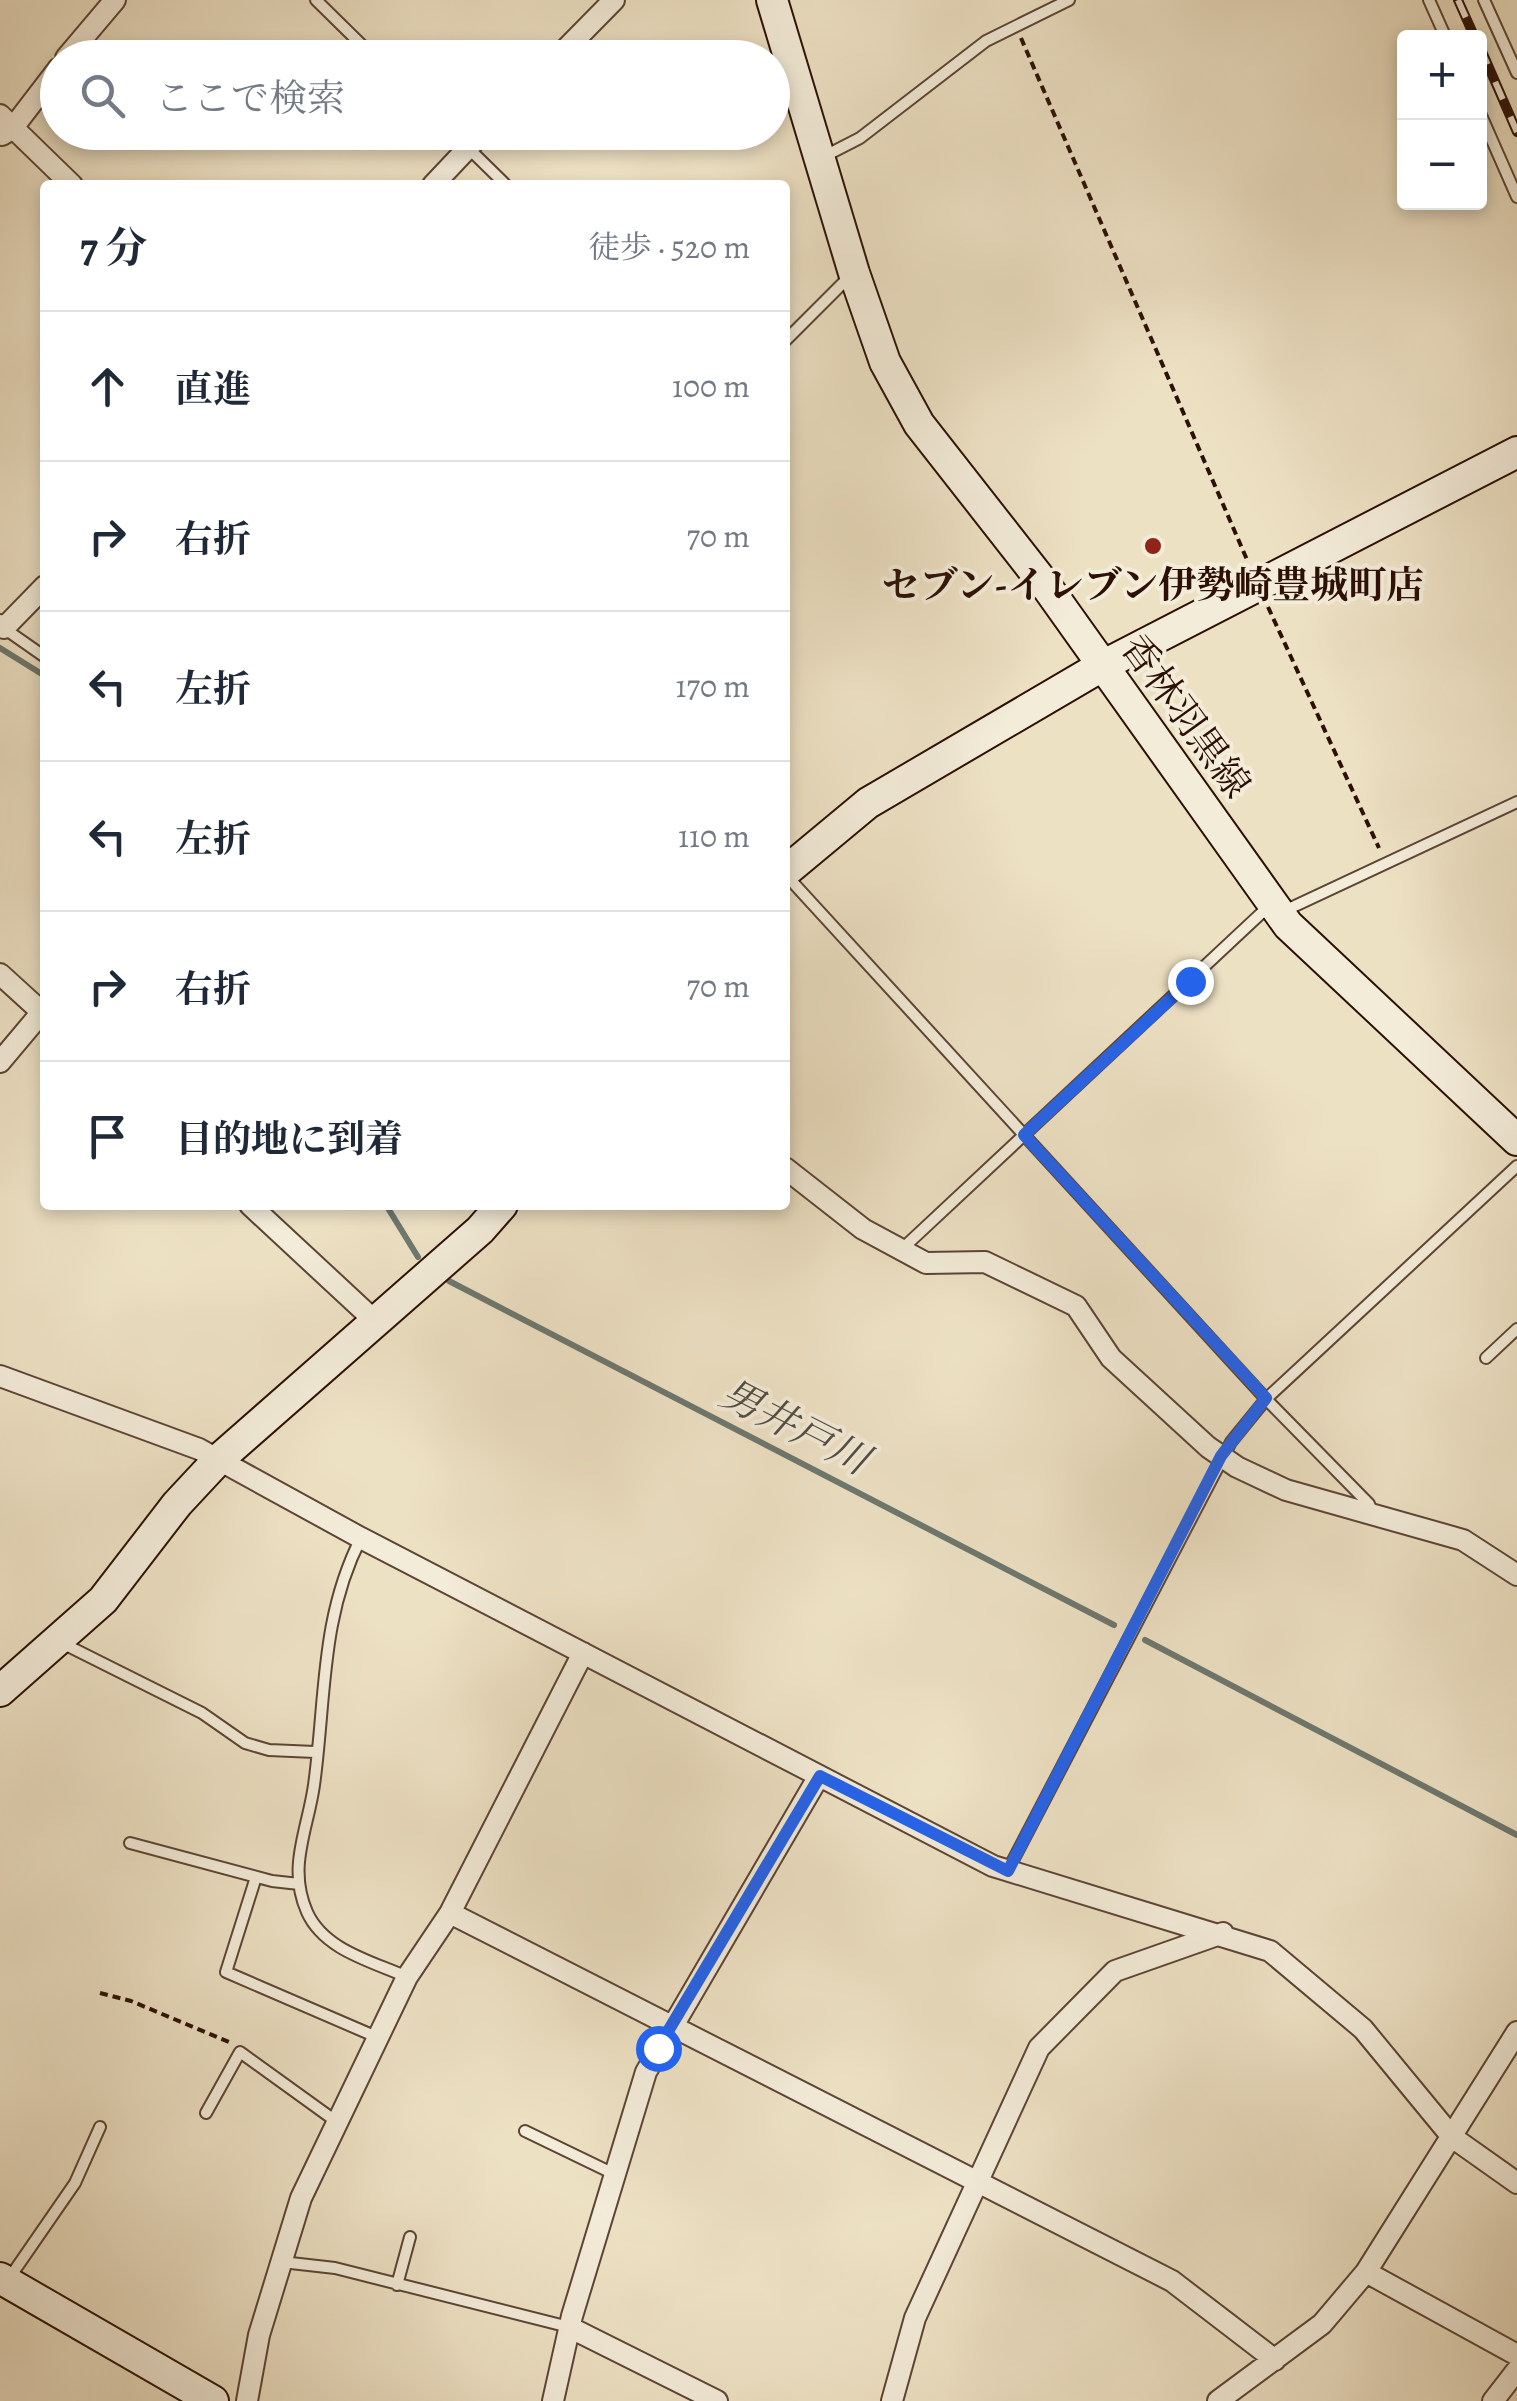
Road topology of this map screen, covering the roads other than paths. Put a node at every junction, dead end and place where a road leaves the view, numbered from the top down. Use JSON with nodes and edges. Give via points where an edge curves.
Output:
{"nodes":[{"id":1,"x":114,"y":0,"type":"edge"},
{"id":2,"x":316,"y":0,"type":"edge"},
{"id":3,"x":614,"y":0,"type":"edge"},
{"id":4,"x":772,"y":0,"type":"edge"},
{"id":5,"x":1069,"y":0,"type":"edge"},
{"id":6,"x":1429,"y":0,"type":"edge"},
{"id":7,"x":1484,"y":0,"type":"edge"},
{"id":8,"x":1442,"y":30,"type":"edge"},
{"id":9,"x":81,"y":40,"type":"edge"},
{"id":10,"x":357,"y":40,"type":"edge"},
{"id":11,"x":575,"y":40,"type":"edge"},
{"id":12,"x":785,"y":40,"type":"edge"},
{"id":13,"x":790,"y":57,"type":"edge"},
{"id":14,"x":1517,"y":73,"type":"edge"},
{"id":15,"x":40,"y":88,"type":"edge"},
{"id":16,"x":1483,"y":120,"type":"edge"},
{"id":17,"x":4,"y":126,"type":"edge"},
{"id":18,"x":466,"y":150,"type":"edge"},
{"id":19,"x":482,"y":150,"type":"edge"},
{"id":20,"x":822,"y":158,"type":"junction"},
{"id":21,"x":66,"y":180,"type":"edge"},
{"id":22,"x":438,"y":180,"type":"edge"},
{"id":23,"x":503,"y":180,"type":"edge"},
{"id":24,"x":1517,"y":197,"type":"edge"},
{"id":25,"x":854,"y":273,"type":"junction"},
{"id":26,"x":790,"y":336,"type":"edge"},
{"id":27,"x":1517,"y":452,"type":"edge"},
{"id":28,"x":40,"y":591,"type":"edge"},
{"id":29,"x":2,"y":627,"type":"edge"},
{"id":30,"x":40,"y":654,"type":"edge"},
{"id":31,"x":1100,"y":667,"type":"junction"},
{"id":32,"x":1517,"y":802,"type":"edge"},
{"id":33,"x":790,"y":869,"type":"edge"},
{"id":34,"x":790,"y":878,"type":"edge"},
{"id":35,"x":1276,"y":908,"type":"junction"},
{"id":36,"x":0,"y":974,"type":"edge"},
{"id":37,"x":40,"y":1010,"type":"edge"},
{"id":38,"x":40,"y":1018,"type":"edge"},
{"id":39,"x":0,"y":1062,"type":"edge"},
{"id":40,"x":1024,"y":1135,"type":"junction"},
{"id":41,"x":1517,"y":1140,"type":"edge"},
{"id":42,"x":1517,"y":1166,"type":"edge"},
{"id":43,"x":790,"y":1172,"type":"edge"},
{"id":44,"x":255,"y":1210,"type":"edge"},
{"id":45,"x":498,"y":1210,"type":"edge"},
{"id":46,"x":901,"y":1250,"type":"junction"},
{"id":47,"x":376,"y":1322,"type":"junction"},
{"id":48,"x":1517,"y":1329,"type":"edge"},
{"id":49,"x":1486,"y":1358,"type":"dead end"},
{"id":50,"x":0,"y":1376,"type":"edge"},
{"id":51,"x":1266,"y":1398,"type":"junction"},
{"id":52,"x":1221,"y":1456,"type":"junction"},
{"id":53,"x":218,"y":1460,"type":"junction"},
{"id":54,"x":1374,"y":1516,"type":"junction"},
{"id":55,"x":361,"y":1538,"type":"junction"},
{"id":56,"x":1517,"y":1575,"type":"edge"},
{"id":57,"x":59,"y":1642,"type":"junction"},
{"id":58,"x":583,"y":1653,"type":"junction"},
{"id":59,"x":0,"y":1691,"type":"edge"},
{"id":60,"x":316,"y":1752,"type":"junction"},
{"id":61,"x":820,"y":1776,"type":"junction"},
{"id":62,"x":130,"y":1843,"type":"dead end"},
{"id":63,"x":1008,"y":1871,"type":"junction"},
{"id":64,"x":256,"y":1876,"type":"junction"},
{"id":65,"x":299,"y":1884,"type":"junction"},
{"id":66,"x":450,"y":1913,"type":"junction"},
{"id":67,"x":1222,"y":1934,"type":"junction"},
{"id":68,"x":407,"y":1977,"type":"junction"},
{"id":69,"x":670,"y":2024,"type":"junction"},
{"id":70,"x":1517,"y":2032,"type":"edge"},
{"id":71,"x":379,"y":2038,"type":"junction"},
{"id":72,"x":206,"y":2114,"type":"dead end"},
{"id":73,"x":338,"y":2123,"type":"junction"},
{"id":74,"x":100,"y":2127,"type":"dead end"},
{"id":75,"x":525,"y":2131,"type":"dead end"},
{"id":76,"x":1452,"y":2136,"type":"junction"},
{"id":77,"x":617,"y":2175,"type":"junction"},
{"id":78,"x":976,"y":2183,"type":"junction"},
{"id":79,"x":1517,"y":2184,"type":"edge"},
{"id":80,"x":410,"y":2237,"type":"dead end"},
{"id":81,"x":281,"y":2262,"type":"junction"},
{"id":82,"x":1366,"y":2272,"type":"junction"},
{"id":83,"x":3,"y":2280,"type":"edge"},
{"id":84,"x":396,"y":2285,"type":"junction"},
{"id":85,"x":569,"y":2327,"type":"junction"},
{"id":86,"x":1517,"y":2355,"type":"edge"},
{"id":87,"x":1276,"y":2360,"type":"junction"},
{"id":88,"x":1517,"y":2370,"type":"edge"},
{"id":89,"x":213,"y":2401,"type":"edge"},
{"id":90,"x":247,"y":2401,"type":"edge"},
{"id":91,"x":554,"y":2401,"type":"edge"},
{"id":92,"x":717,"y":2401,"type":"edge"},
{"id":93,"x":892,"y":2401,"type":"edge"},
{"id":94,"x":1218,"y":2401,"type":"edge"},
{"id":95,"x":1493,"y":2401,"type":"edge"}],
"edges":[{"from":1,"to":9,"type":"street"},
{"from":2,"to":10,"type":"lane"},
{"from":3,"to":11,"type":"street"},
{"from":4,"to":12,"type":"street","name":"香林羽黒線"},
{"from":5,"to":20,"type":"lane","via":[[986,42],[860,138]]},
{"from":6,"to":8,"type":"lane"},
{"from":7,"to":14,"type":"lane"},
{"from":13,"to":20,"type":"street","name":"香林羽黒線"},
{"from":15,"to":17,"type":"street"},
{"from":16,"to":24,"type":"lane"},
{"from":17,"to":21,"type":"street"},
{"from":18,"to":22,"type":"street"},
{"from":19,"to":23,"type":"lane"},
{"from":20,"to":25,"type":"street","name":"香林羽黒線"},
{"from":25,"to":26,"type":"lane"},
{"from":25,"to":31,"type":"street","name":"香林羽黒線","via":[[886,362],[919,424]]},
{"from":27,"to":31,"type":"street"},
{"from":28,"to":29,"type":"street"},
{"from":29,"to":30,"type":"lane"},
{"from":31,"to":33,"type":"street","via":[[857,810]]},
{"from":31,"to":35,"type":"street","name":"香林羽黒線"},
{"from":32,"to":35,"type":"lane"},
{"from":34,"to":40,"type":"lane"},
{"from":35,"to":40,"type":"lane"},
{"from":35,"to":41,"type":"street","name":"香林羽黒線"},
{"from":36,"to":37,"type":"street"},
{"from":38,"to":39,"type":"street"},
{"from":40,"to":46,"type":"lane"},
{"from":40,"to":51,"type":"lane"},
{"from":42,"to":51,"type":"lane"},
{"from":43,"to":46,"type":"street"},
{"from":44,"to":47,"type":"street"},
{"from":45,"to":47,"type":"street"},
{"from":46,"to":52,"type":"street","via":[[926,1264],[985,1262],[1076,1306],[1111,1358]]},
{"from":47,"to":53,"type":"street"},
{"from":48,"to":49,"type":"lane"},
{"from":50,"to":53,"type":"street"},
{"from":51,"to":52,"type":"lane"},
{"from":51,"to":54,"type":"lane"},
{"from":52,"to":54,"type":"street","via":[[1286,1490]]},
{"from":52,"to":63,"type":"lane"},
{"from":53,"to":55,"type":"street"},
{"from":53,"to":57,"type":"street","via":[[103,1600]]},
{"from":54,"to":56,"type":"street","via":[[1462,1540]]},
{"from":55,"to":58,"type":"street"},
{"from":55,"to":60,"type":"lane","via":[[326,1638]]},
{"from":57,"to":59,"type":"street"},
{"from":57,"to":60,"type":"lane","via":[[202,1712],[245,1742]]},
{"from":58,"to":61,"type":"street"},
{"from":58,"to":66,"type":"street"},
{"from":60,"to":65,"type":"lane"},
{"from":61,"to":63,"type":"street"},
{"from":61,"to":69,"type":"street"},
{"from":62,"to":64,"type":"lane"},
{"from":63,"to":67,"type":"street"},
{"from":64,"to":65,"type":"lane"},
{"from":64,"to":71,"type":"lane","via":[[226,1972]]},
{"from":65,"to":68,"type":"lane","via":[[320,1932]]},
{"from":66,"to":68,"type":"street"},
{"from":66,"to":69,"type":"street"},
{"from":67,"to":76,"type":"street","via":[[1270,1951],[1363,2029]]},
{"from":67,"to":78,"type":"street","via":[[1114,1972],[1039,2048]]},
{"from":68,"to":71,"type":"street"},
{"from":69,"to":77,"type":"street","via":[[646,2072]]},
{"from":69,"to":78,"type":"street"},
{"from":70,"to":76,"type":"street"},
{"from":71,"to":73,"type":"street"},
{"from":72,"to":73,"type":"lane","via":[[240,2052]]},
{"from":73,"to":81,"type":"street","via":[[301,2198]]},
{"from":74,"to":83,"type":"lane","via":[[75,2183]]},
{"from":75,"to":77,"type":"lane"},
{"from":76,"to":79,"type":"street"},
{"from":76,"to":82,"type":"street"},
{"from":77,"to":85,"type":"street"},
{"from":78,"to":87,"type":"street","via":[[1172,2281]]},
{"from":78,"to":93,"type":"street","via":[[915,2318]]},
{"from":80,"to":84,"type":"lane"},
{"from":81,"to":84,"type":"lane"},
{"from":81,"to":90,"type":"street"},
{"from":82,"to":86,"type":"street"},
{"from":82,"to":87,"type":"street","via":[[1322,2324]]},
{"from":83,"to":89,"type":"street"},
{"from":84,"to":85,"type":"lane"},
{"from":85,"to":91,"type":"street"},
{"from":85,"to":92,"type":"street"},
{"from":87,"to":94,"type":"street"},
{"from":88,"to":95,"type":"street"}]}
